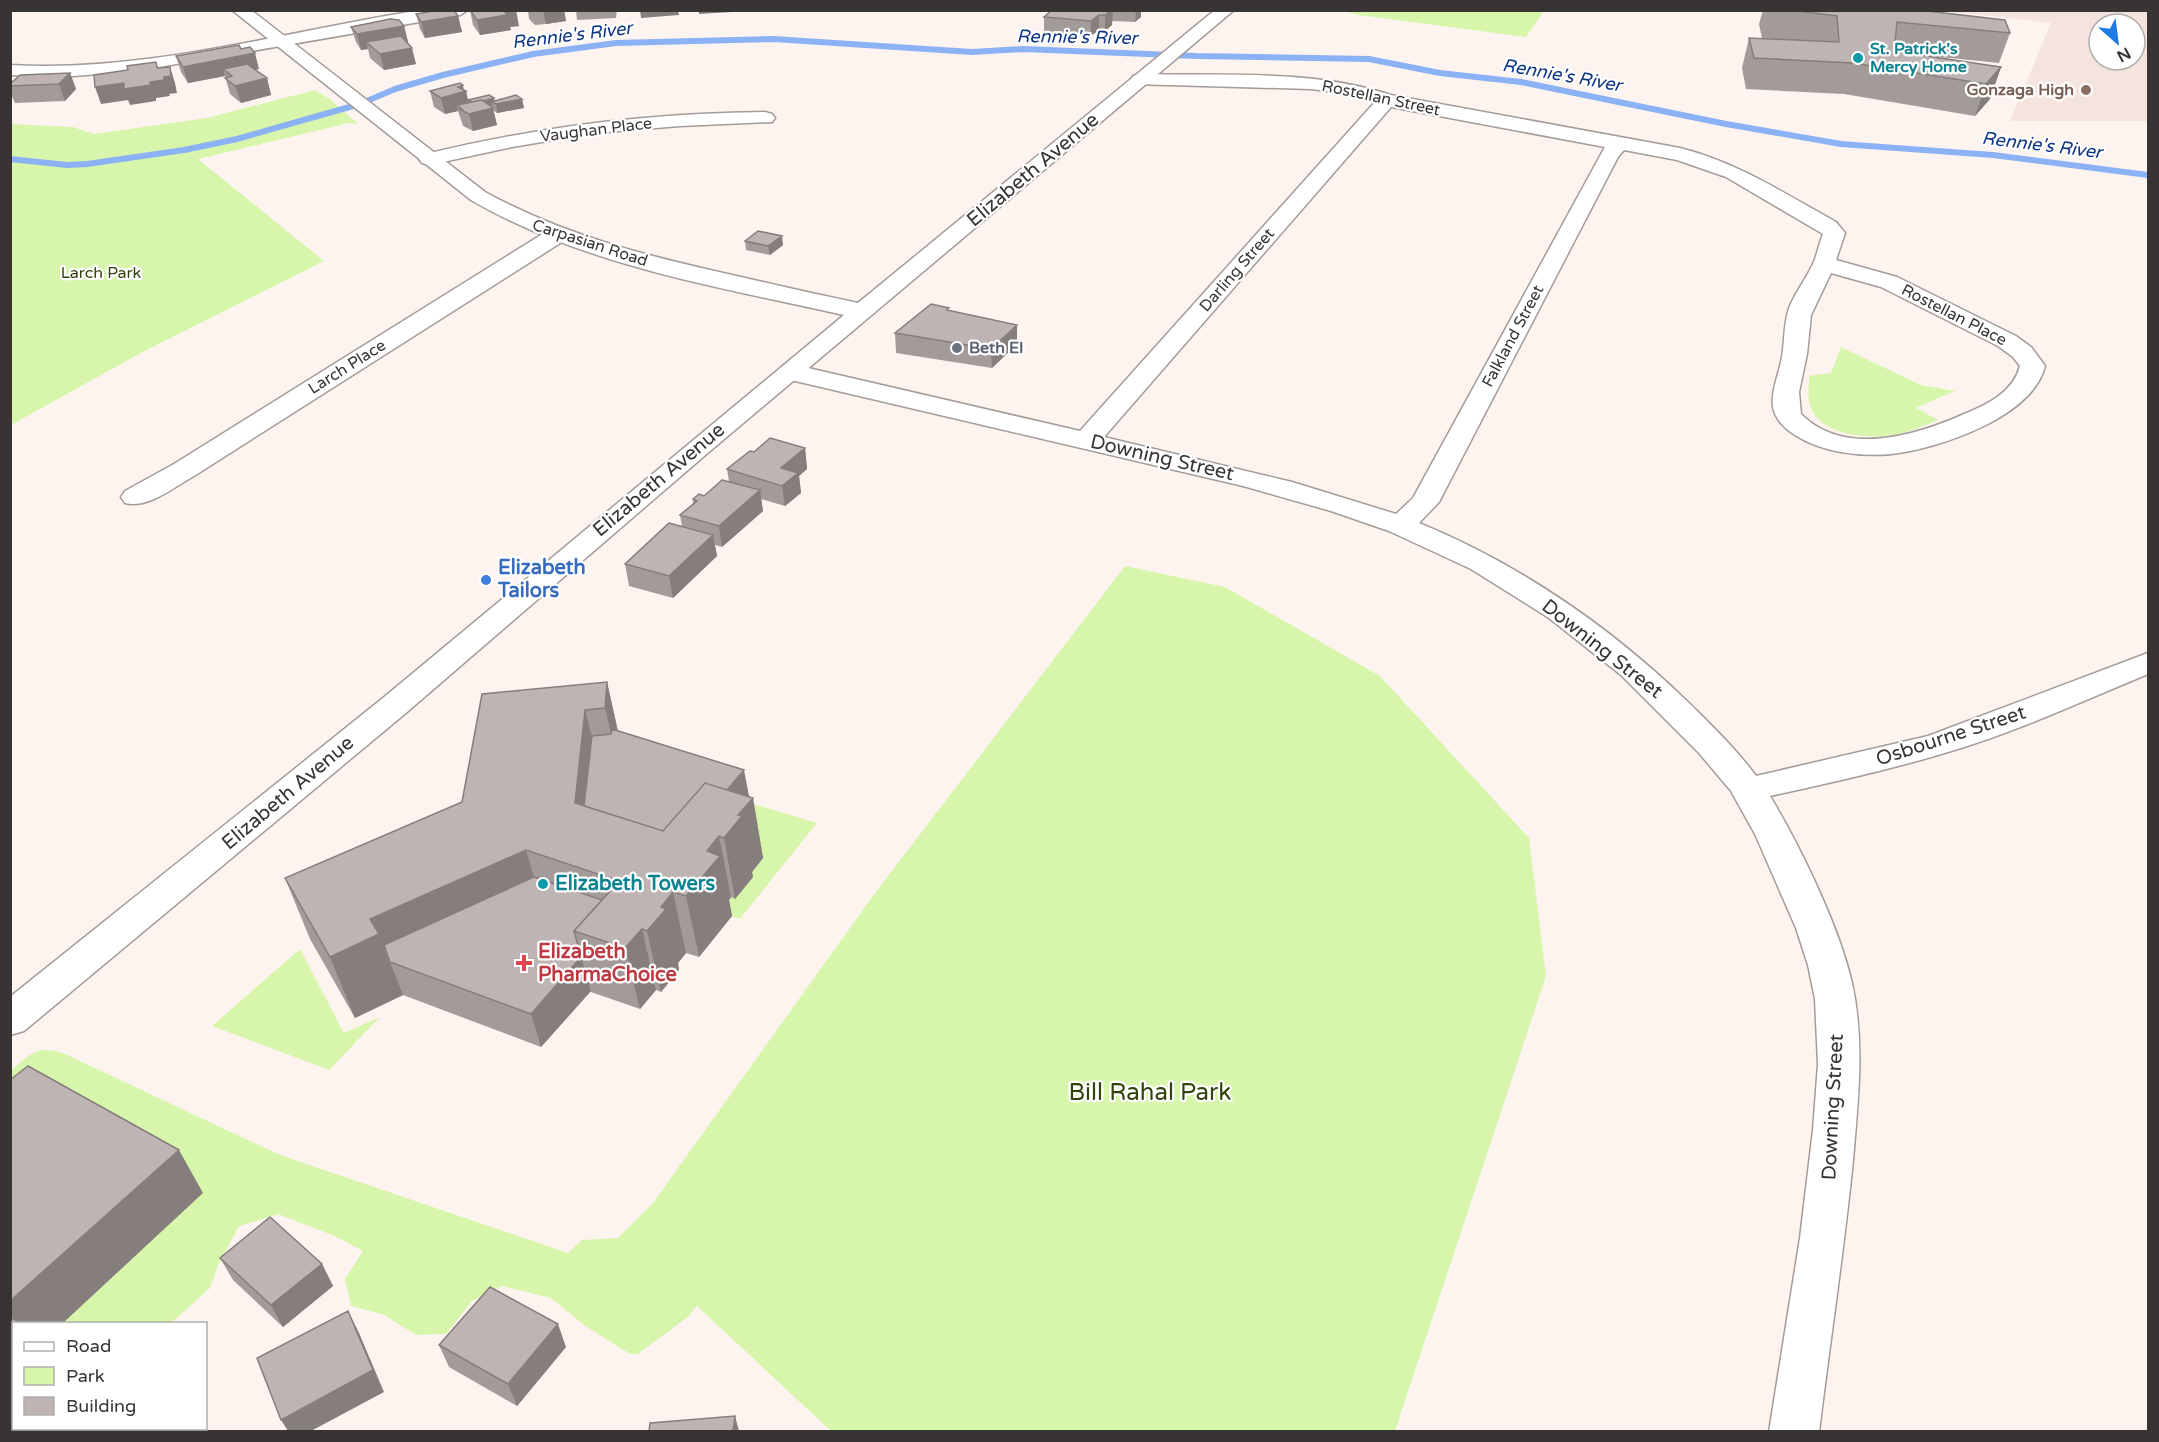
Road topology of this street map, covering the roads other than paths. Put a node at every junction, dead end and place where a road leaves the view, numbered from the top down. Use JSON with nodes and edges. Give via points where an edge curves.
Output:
{"nodes":[{"id":1,"x":240,"y":10,"type":"edge"},
{"id":2,"x":460,"y":10,"type":"edge"},
{"id":3,"x":1226,"y":10,"type":"edge"},
{"id":4,"x":279,"y":41,"type":"junction"},
{"id":5,"x":10,"y":70,"type":"edge"},
{"id":6,"x":1140,"y":81,"type":"junction"},
{"id":7,"x":1388,"y":100,"type":"junction"},
{"id":8,"x":765,"y":118,"type":"dead end"},
{"id":9,"x":1619,"y":143,"type":"junction"},
{"id":10,"x":429,"y":159,"type":"junction"},
{"id":11,"x":556,"y":235,"type":"junction"},
{"id":12,"x":1824,"y":264,"type":"junction"},
{"id":13,"x":861,"y":311,"type":"junction"},
{"id":14,"x":791,"y":372,"type":"junction"},
{"id":15,"x":1087,"y":440,"type":"junction"},
{"id":16,"x":135,"y":497,"type":"dead end"},
{"id":17,"x":1401,"y":525,"type":"junction"},
{"id":18,"x":2141,"y":673,"type":"edge"},
{"id":19,"x":1748,"y":789,"type":"junction"},
{"id":20,"x":10,"y":1020,"type":"edge"},
{"id":21,"x":1794,"y":1431,"type":"edge"}],
"edges":[{"from":1,"to":4,"type":"street","name":"Carpasian Road"},
{"from":2,"to":4,"type":"street"},
{"from":3,"to":6,"type":"street","name":"Elizabeth Avenue"},
{"from":4,"to":5,"type":"street","via":[[106,69]]},
{"from":4,"to":10,"type":"street","name":"Carpasian Road"},
{"from":6,"to":7,"type":"street","name":"Rostellan Street","via":[[1311,83]]},
{"from":6,"to":13,"type":"street","name":"Elizabeth Avenue"},
{"from":7,"to":9,"type":"street","name":"Rostellan Street"},
{"from":7,"to":15,"type":"street","name":"Darling Street"},
{"from":8,"to":10,"type":"street","name":"Vaughan Place","via":[[705,118],[600,128],[515,140]]},
{"from":9,"to":12,"type":"street","name":"Rostellan Place","via":[[1704,161],[1815,218],[1834,233]]},
{"from":9,"to":17,"type":"street","name":"Falkland Street","via":[[1609,155],[1425,502]]},
{"from":10,"to":11,"type":"street","name":"Carpasian Road","via":[[496,208]]},
{"from":11,"to":13,"type":"street","name":"Carpasian Road","via":[[657,265]]},
{"from":11,"to":16,"type":"street","name":"Larch Place"},
{"from":12,"to":12,"type":"street","name":"Rostellan Place","via":[[1801,309],[1785,405],[1789,416],[1801,427],[1841,444],[1894,446],[1970,421],[2020,392],[2030,378],[2033,366],[2007,341],[1889,282]]},
{"from":13,"to":14,"type":"street","name":"Elizabeth Avenue"},
{"from":14,"to":15,"type":"street","name":"Downing Street"},
{"from":14,"to":20,"type":"street","name":"Elizabeth Avenue","via":[[546,574],[395,705]]},
{"from":15,"to":17,"type":"street","name":"Downing Street","via":[[1253,480]]},
{"from":17,"to":19,"type":"street","name":"Downing Street","via":[[1505,577],[1604,645],[1666,699]]},
{"from":18,"to":19,"type":"street","name":"Osbourne Street","via":[[1938,744]]},
{"from":19,"to":21,"type":"street","name":"Downing Street","via":[[1806,904],[1835,992],[1840,1040],[1825,1219]]}]}
